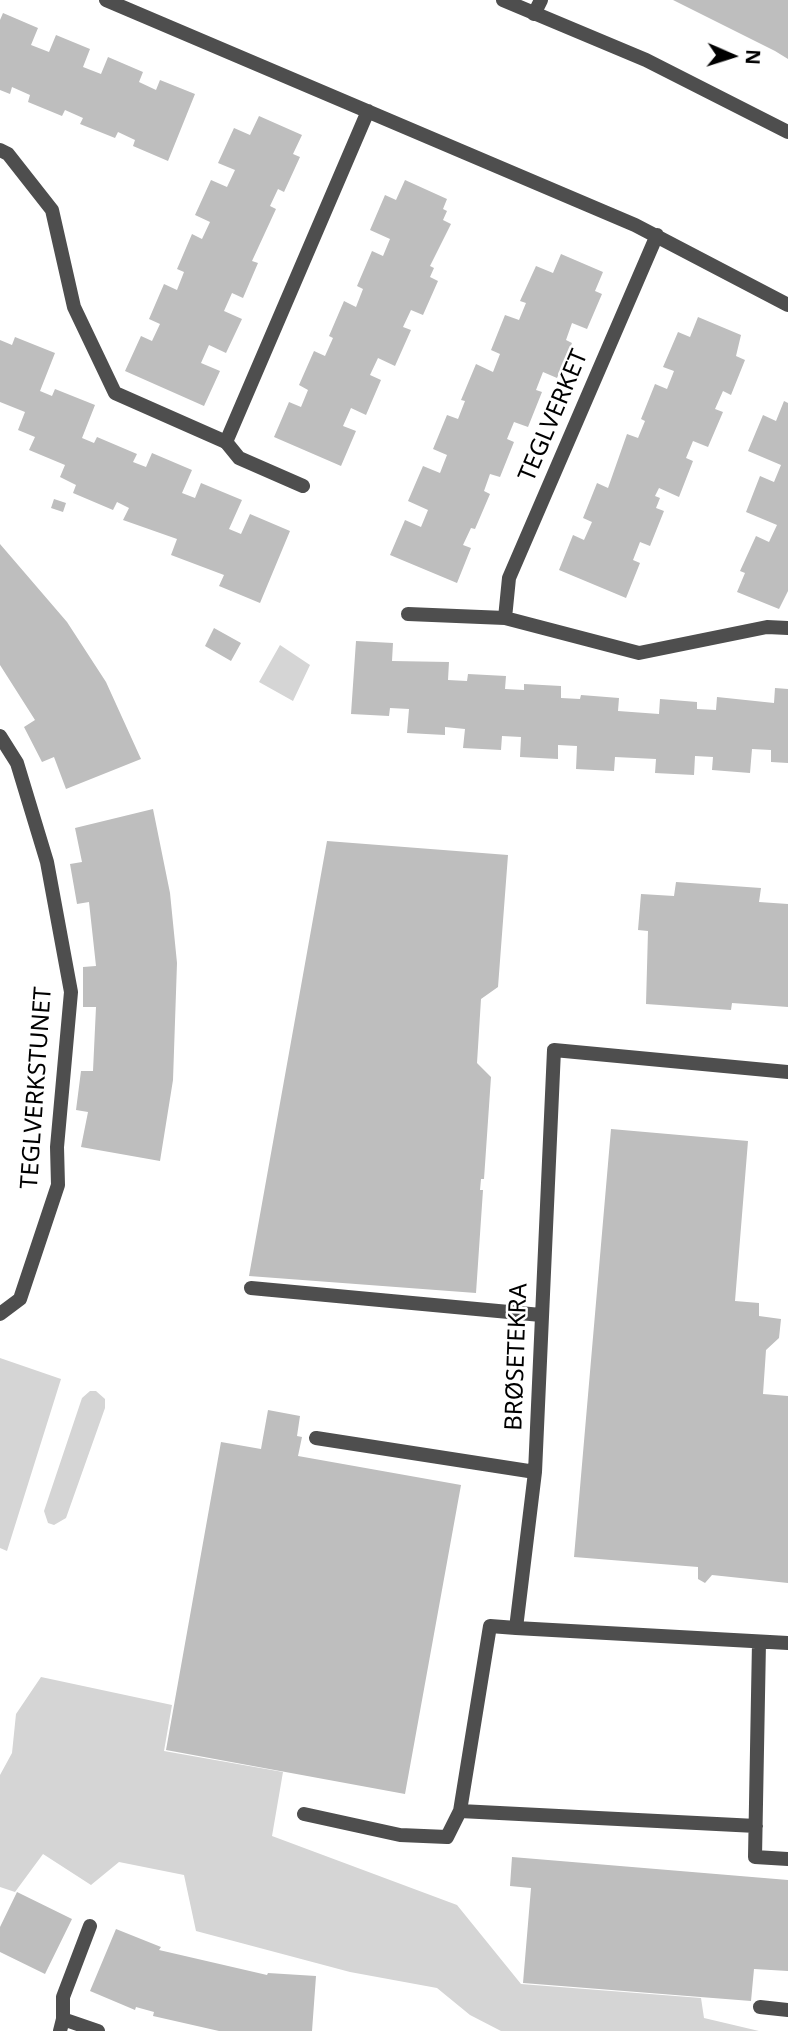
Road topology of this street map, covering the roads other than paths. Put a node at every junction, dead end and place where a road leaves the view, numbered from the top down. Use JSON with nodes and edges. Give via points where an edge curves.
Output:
{"nodes":[{"id":1,"x":106,"y":0,"type":"edge"},
{"id":2,"x":503,"y":0,"type":"edge"},
{"id":3,"x":538,"y":7,"type":"edge"},
{"id":4,"x":368,"y":111,"type":"junction"},
{"id":5,"x":788,"y":132,"type":"edge"},
{"id":6,"x":0,"y":150,"type":"edge"},
{"id":7,"x":657,"y":235,"type":"junction"},
{"id":8,"x":788,"y":304,"type":"edge"},
{"id":9,"x":226,"y":442,"type":"junction"},
{"id":10,"x":303,"y":486,"type":"dead end"},
{"id":11,"x":408,"y":614,"type":"dead end"},
{"id":12,"x":505,"y":618,"type":"junction"},
{"id":13,"x":788,"y":628,"type":"edge"},
{"id":14,"x":0,"y":736,"type":"edge"},
{"id":15,"x":787,"y":1075,"type":"edge"},
{"id":16,"x":251,"y":1288,"type":"dead end"},
{"id":17,"x":0,"y":1314,"type":"edge"},
{"id":18,"x":541,"y":1315,"type":"junction"},
{"id":19,"x":316,"y":1437,"type":"dead end"},
{"id":20,"x":535,"y":1472,"type":"junction"},
{"id":21,"x":516,"y":1628,"type":"junction"},
{"id":22,"x":760,"y":1642,"type":"junction"},
{"id":23,"x":788,"y":1643,"type":"edge"},
{"id":24,"x":460,"y":1811,"type":"junction"},
{"id":25,"x":304,"y":1814,"type":"dead end"},
{"id":26,"x":756,"y":1826,"type":"junction"},
{"id":27,"x":788,"y":1859,"type":"edge"},
{"id":28,"x":90,"y":1926,"type":"dead end"},
{"id":29,"x":760,"y":2007,"type":"dead end"},
{"id":30,"x":788,"y":2010,"type":"edge"},
{"id":31,"x":62,"y":2025,"type":"edge"},
{"id":32,"x":99,"y":2031,"type":"edge"}],
"edges":[{"from":1,"to":4,"type":"street"},
{"from":2,"to":3,"type":"street"},
{"from":3,"to":5,"type":"street"},
{"from":4,"to":7,"type":"street"},
{"from":4,"to":9,"type":"street"},
{"from":6,"to":9,"type":"street","via":[[52,210],[74,307],[115,393]]},
{"from":7,"to":8,"type":"street"},
{"from":7,"to":12,"type":"street","name":"TEGLVERKET","via":[[509,578]]},
{"from":9,"to":10,"type":"street","via":[[239,457]]},
{"from":11,"to":12,"type":"street"},
{"from":12,"to":13,"type":"street","via":[[639,653],[767,627]]},
{"from":14,"to":17,"type":"street","name":"TEGLVERKSTUNET","via":[[16,763],[47,862],[71,992],[57,1147],[58,1185],[20,1299]]},
{"from":15,"to":18,"type":"street","name":"BRØSETEKRA","via":[[554,1050]]},
{"from":16,"to":18,"type":"street"},
{"from":18,"to":20,"type":"street","name":"BRØSETEKRA"},
{"from":19,"to":20,"type":"street"},
{"from":20,"to":21,"type":"street","name":"BRØSETEKRA"},
{"from":21,"to":22,"type":"street"},
{"from":21,"to":24,"type":"street","via":[[490,1626]]},
{"from":22,"to":23,"type":"street"},
{"from":22,"to":26,"type":"street"},
{"from":24,"to":25,"type":"street","via":[[447,1837],[400,1835]]},
{"from":24,"to":26,"type":"street"},
{"from":26,"to":27,"type":"street","via":[[755,1857]]},
{"from":28,"to":31,"type":"street","via":[[63,1997]]},
{"from":29,"to":30,"type":"street"},
{"from":31,"to":32,"type":"street"}]}
